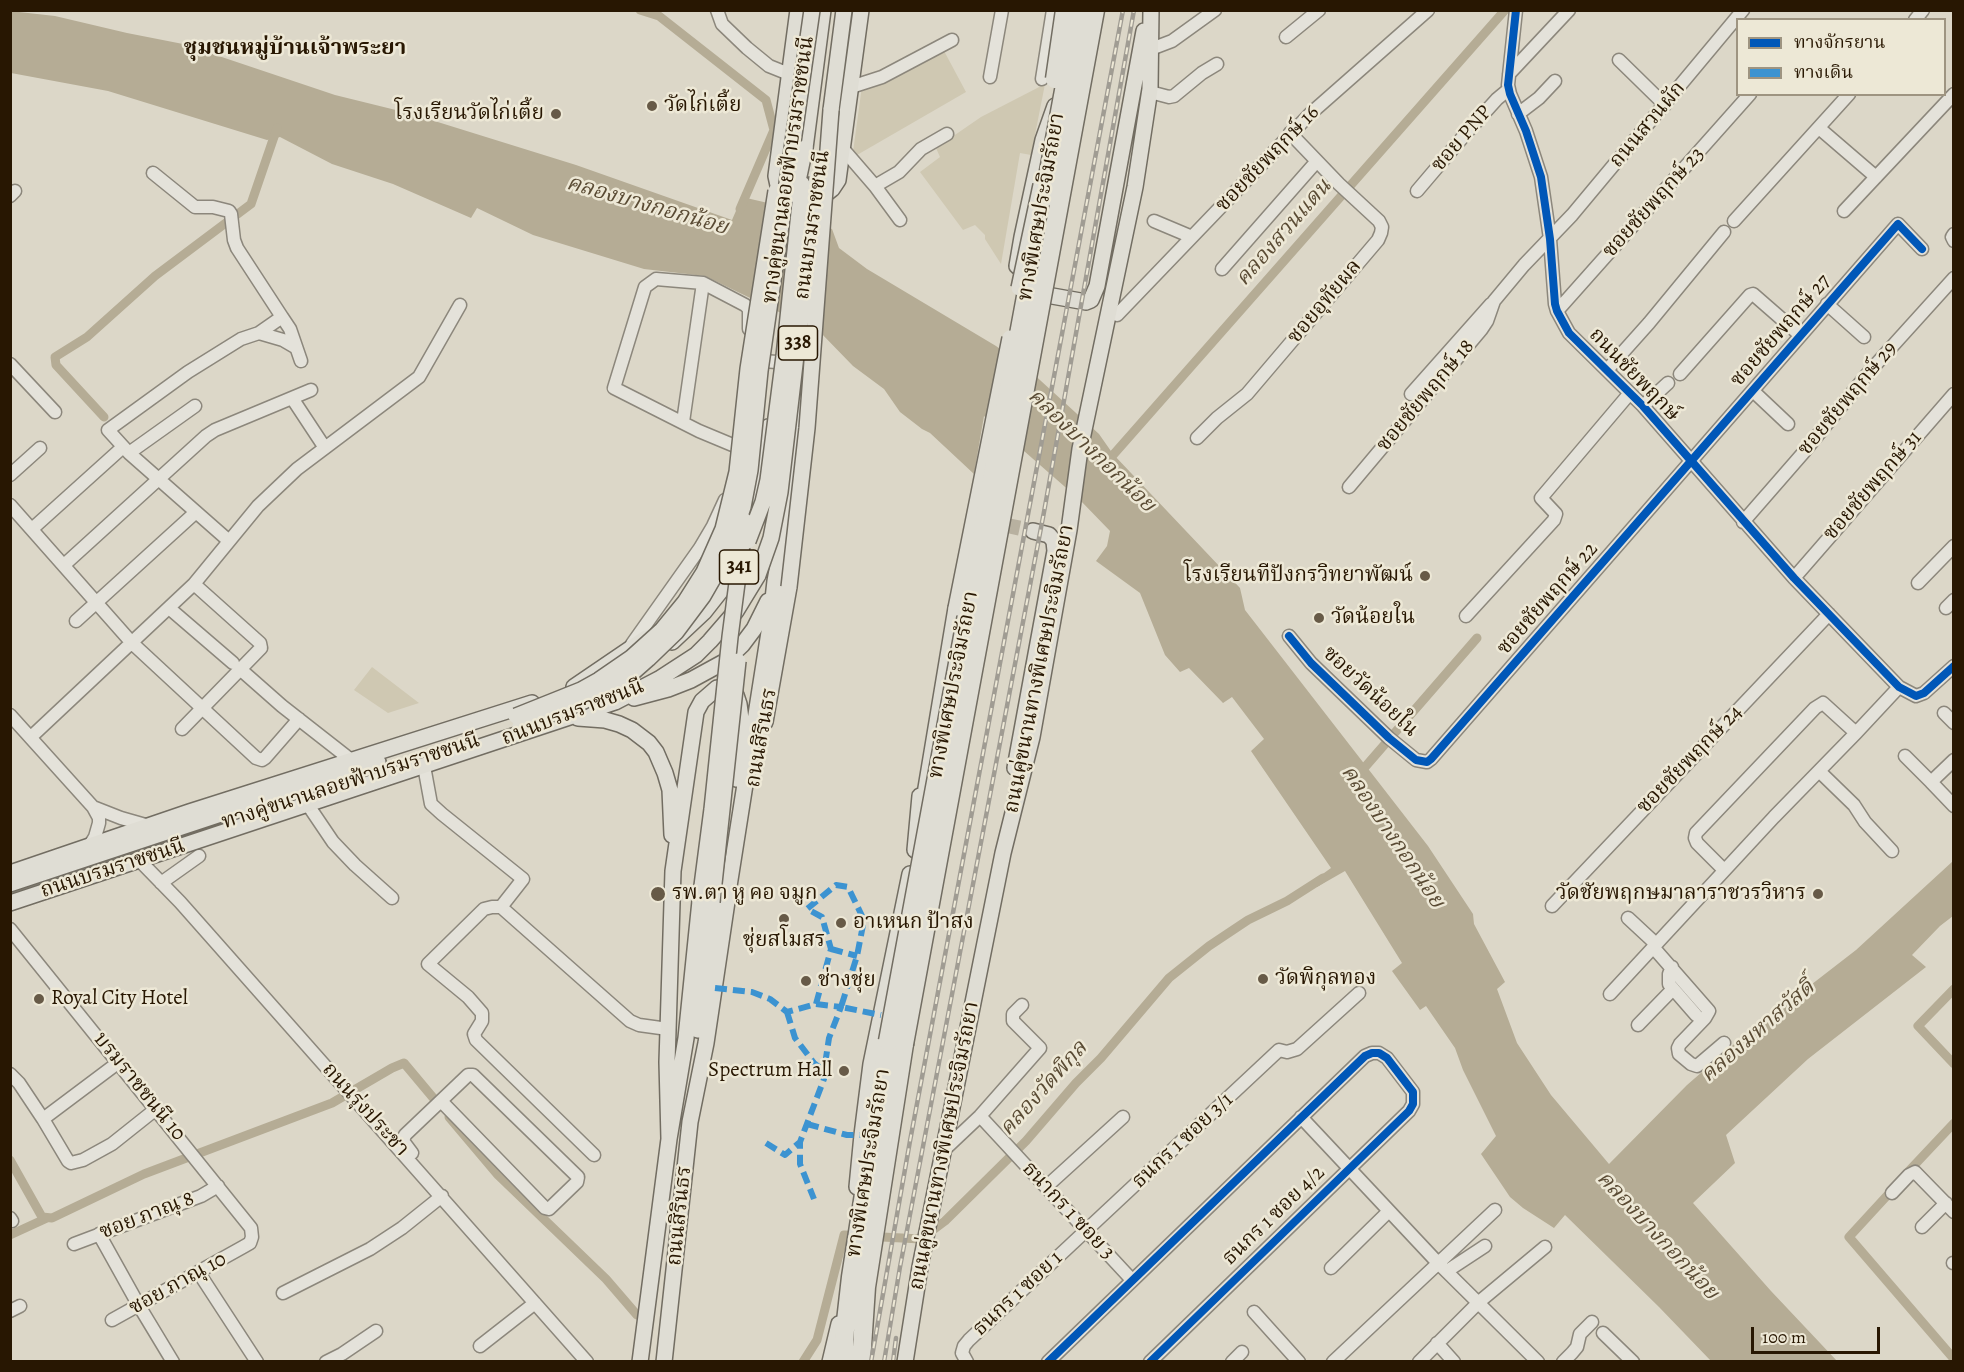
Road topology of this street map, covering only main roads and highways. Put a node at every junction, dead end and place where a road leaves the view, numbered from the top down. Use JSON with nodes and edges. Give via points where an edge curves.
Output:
{"nodes":[{"id":1,"x":800,"y":10,"type":"edge"},
{"id":2,"x":812,"y":10,"type":"edge"},
{"id":3,"x":823,"y":10,"type":"edge"},
{"id":4,"x":844,"y":10,"type":"edge"},
{"id":5,"x":861,"y":10,"type":"edge"},
{"id":6,"x":1065,"y":10,"type":"edge"},
{"id":7,"x":1079,"y":10,"type":"edge"},
{"id":8,"x":1084,"y":10,"type":"edge"},
{"id":9,"x":1090,"y":10,"type":"edge"},
{"id":10,"x":1095,"y":10,"type":"edge"},
{"id":11,"x":1149,"y":10,"type":"edge"},
{"id":12,"x":1149,"y":29,"type":"junction"},
{"id":13,"x":1079,"y":41,"type":"junction"},
{"id":14,"x":831,"y":110,"type":"junction"},
{"id":15,"x":805,"y":148,"type":"junction"},
{"id":16,"x":1044,"y":198,"type":"junction"},
{"id":17,"x":750,"y":470,"type":"junction"},
{"id":18,"x":1005,"y":525,"type":"tunnel mouth"},
{"id":19,"x":1033,"y":531,"type":"tunnel mouth"},
{"id":20,"x":782,"y":584,"type":"junction"},
{"id":21,"x":571,"y":689,"type":"junction"},
{"id":22,"x":615,"y":702,"type":"junction"},
{"id":23,"x":571,"y":717,"type":"junction"},
{"id":24,"x":915,"y":850,"type":"junction"},
{"id":25,"x":1003,"y":853,"type":"junction"},
{"id":26,"x":673,"y":871,"type":"junction"},
{"id":27,"x":10,"y":873,"type":"edge"},
{"id":28,"x":10,"y":884,"type":"edge"},
{"id":29,"x":10,"y":896,"type":"edge"},
{"id":30,"x":10,"y":903,"type":"edge"},
{"id":31,"x":713,"y":903,"type":"junction"},
{"id":32,"x":690,"y":1122,"type":"junction"},
{"id":33,"x":669,"y":1139,"type":"junction"},
{"id":34,"x":640,"y":1359,"type":"edge"},
{"id":35,"x":664,"y":1362,"type":"edge"},
{"id":36,"x":830,"y":1362,"type":"edge"},
{"id":37,"x":844,"y":1362,"type":"edge"},
{"id":38,"x":861,"y":1362,"type":"edge"},
{"id":39,"x":905,"y":1362,"type":"edge"}],
"edges":[{"from":1,"to":5,"type":"main road","via":[[776,176],[779,190],[788,197],[810,201],[832,189],[841,169]]},
{"from":1,"to":28,"type":"main road","name":"ทางคู่ขนานลอยฟ้าบรมราชชนนี","bridge":true,"via":[[730,507],[704,572],[662,630],[632,658],[599,680],[516,717]]},
{"from":2,"to":17,"type":"main road","name":"ทางคู่ขนานลอยฟ้าบรมราชชนนี","bridge":true,"via":[[760,370]]},
{"from":3,"to":15,"type":"main road","name":"ถนนบรมราชชนนี","number":"338"},
{"from":4,"to":14,"type":"main road","name":"ถนนบรมราชชนนี","number":"338"},
{"from":6,"to":16,"type":"highway","bridge":true},
{"from":7,"to":16,"type":"highway","name":"ทางพิเศษประจิมรัถยา","bridge":true},
{"from":8,"to":13,"type":"main road"},
{"from":9,"to":11,"type":"main road","via":[[1034,283],[1041,294],[1086,302],[1097,286]]},
{"from":10,"to":38,"type":"highway","name":"ทางพิเศษประจิมรัถยา","bridge":true,"via":[[904,1044],[866,1287]]},
{"from":11,"to":12,"type":"main road","name":"ถนนคู่ขนานทางพิเศษประจิมรัถยา"},
{"from":12,"to":13,"type":"main road","via":[[1104,278],[1095,303],[1087,308],[1045,300],[1023,291],[1017,282],[1022,237],[1043,140]]},
{"from":12,"to":25,"type":"main road","name":"ถนนคู่ขนานทางพิเศษประจิมรัถยา","via":[[1150,92],[1135,187],[1080,449],[1032,737]]},
{"from":13,"to":24,"type":"main road","bridge":true,"via":[[1049,146],[956,608]]},
{"from":14,"to":20,"type":"main road","name":"ถนนสิรินธร","number":"341","bridge":true,"via":[[807,428]]},
{"from":14,"to":22,"type":"main road","name":"ถนนบรมราชชนนี","number":"338","bridge":true,"via":[[813,204],[780,492],[771,538],[758,575],[736,611],[696,655]]},
{"from":15,"to":21,"type":"main road","name":"ถนนบรมราชชนนี","number":"338","bridge":true,"via":[[768,480],[756,523],[730,579],[689,628],[660,651]]},
{"from":15,"to":31,"type":"main road","name":"ถนนสิรินธร","number":"341","bridge":true,"via":[[786,236],[739,566],[712,809]]},
{"from":16,"to":37,"type":"highway","name":"ทางพิเศษประจิมรัถยา","bridge":true,"via":[[888,1041],[851,1277]]},
{"from":17,"to":29,"type":"main road","name":"ทางคู่ขนานลอยฟ้าบรมราชชนนี","bridge":true,"via":[[734,534],[703,596],[663,646],[631,674],[602,691],[520,726]]},
{"from":17,"to":31,"type":"main road","bridge":true,"via":[[752,517]]},
{"from":18,"to":24,"type":"main road","via":[[975,521],[964,531],[922,771]]},
{"from":19,"to":25,"type":"main road","via":[[1049,535],[1054,551],[1020,734]]},
{"from":20,"to":21,"type":"main road","via":[[801,402],[788,391],[773,397],[747,524],[723,572],[684,611]]},
{"from":20,"to":22,"type":"main road","via":[[754,629],[724,662],[668,689]]},
{"from":20,"to":31,"type":"main road","name":"ถนนสิรินธร","number":"341","via":[[756,776]]},
{"from":21,"to":27,"type":"main road","name":"ถนนบรมราชชนนี","number":"338"},
{"from":22,"to":23,"type":"main road","name":"ถนนบรมราชชนนี","number":"338"},
{"from":23,"to":26,"type":"main road","via":[[619,724],[643,737],[656,752],[670,790]]},
{"from":23,"to":30,"type":"main road","name":"ถนนบรมราชชนนี","number":"338"},
{"from":24,"to":36,"type":"main road","via":[[871,1064],[851,1248]]},
{"from":25,"to":39,"type":"main road","name":"ถนนคู่ขนานทางพิเศษประจิมรัถยา","via":[[923,1252]]},
{"from":26,"to":31,"type":"main road","via":[[696,712],[711,692],[725,688],[736,695],[741,719]]},
{"from":26,"to":33,"type":"main road"},
{"from":31,"to":32,"type":"main road"},
{"from":31,"to":32,"type":"main road","name":"ถนนสิรินธร","number":"341","via":[[715,988]]},
{"from":31,"to":33,"type":"main road","name":"ถนนสิรินธร","number":"341","via":[[692,987]]},
{"from":32,"to":35,"type":"main road","name":"ถนนสิรินธร"},
{"from":33,"to":34,"type":"main road","name":"ถนนสิรินธร"}]}
